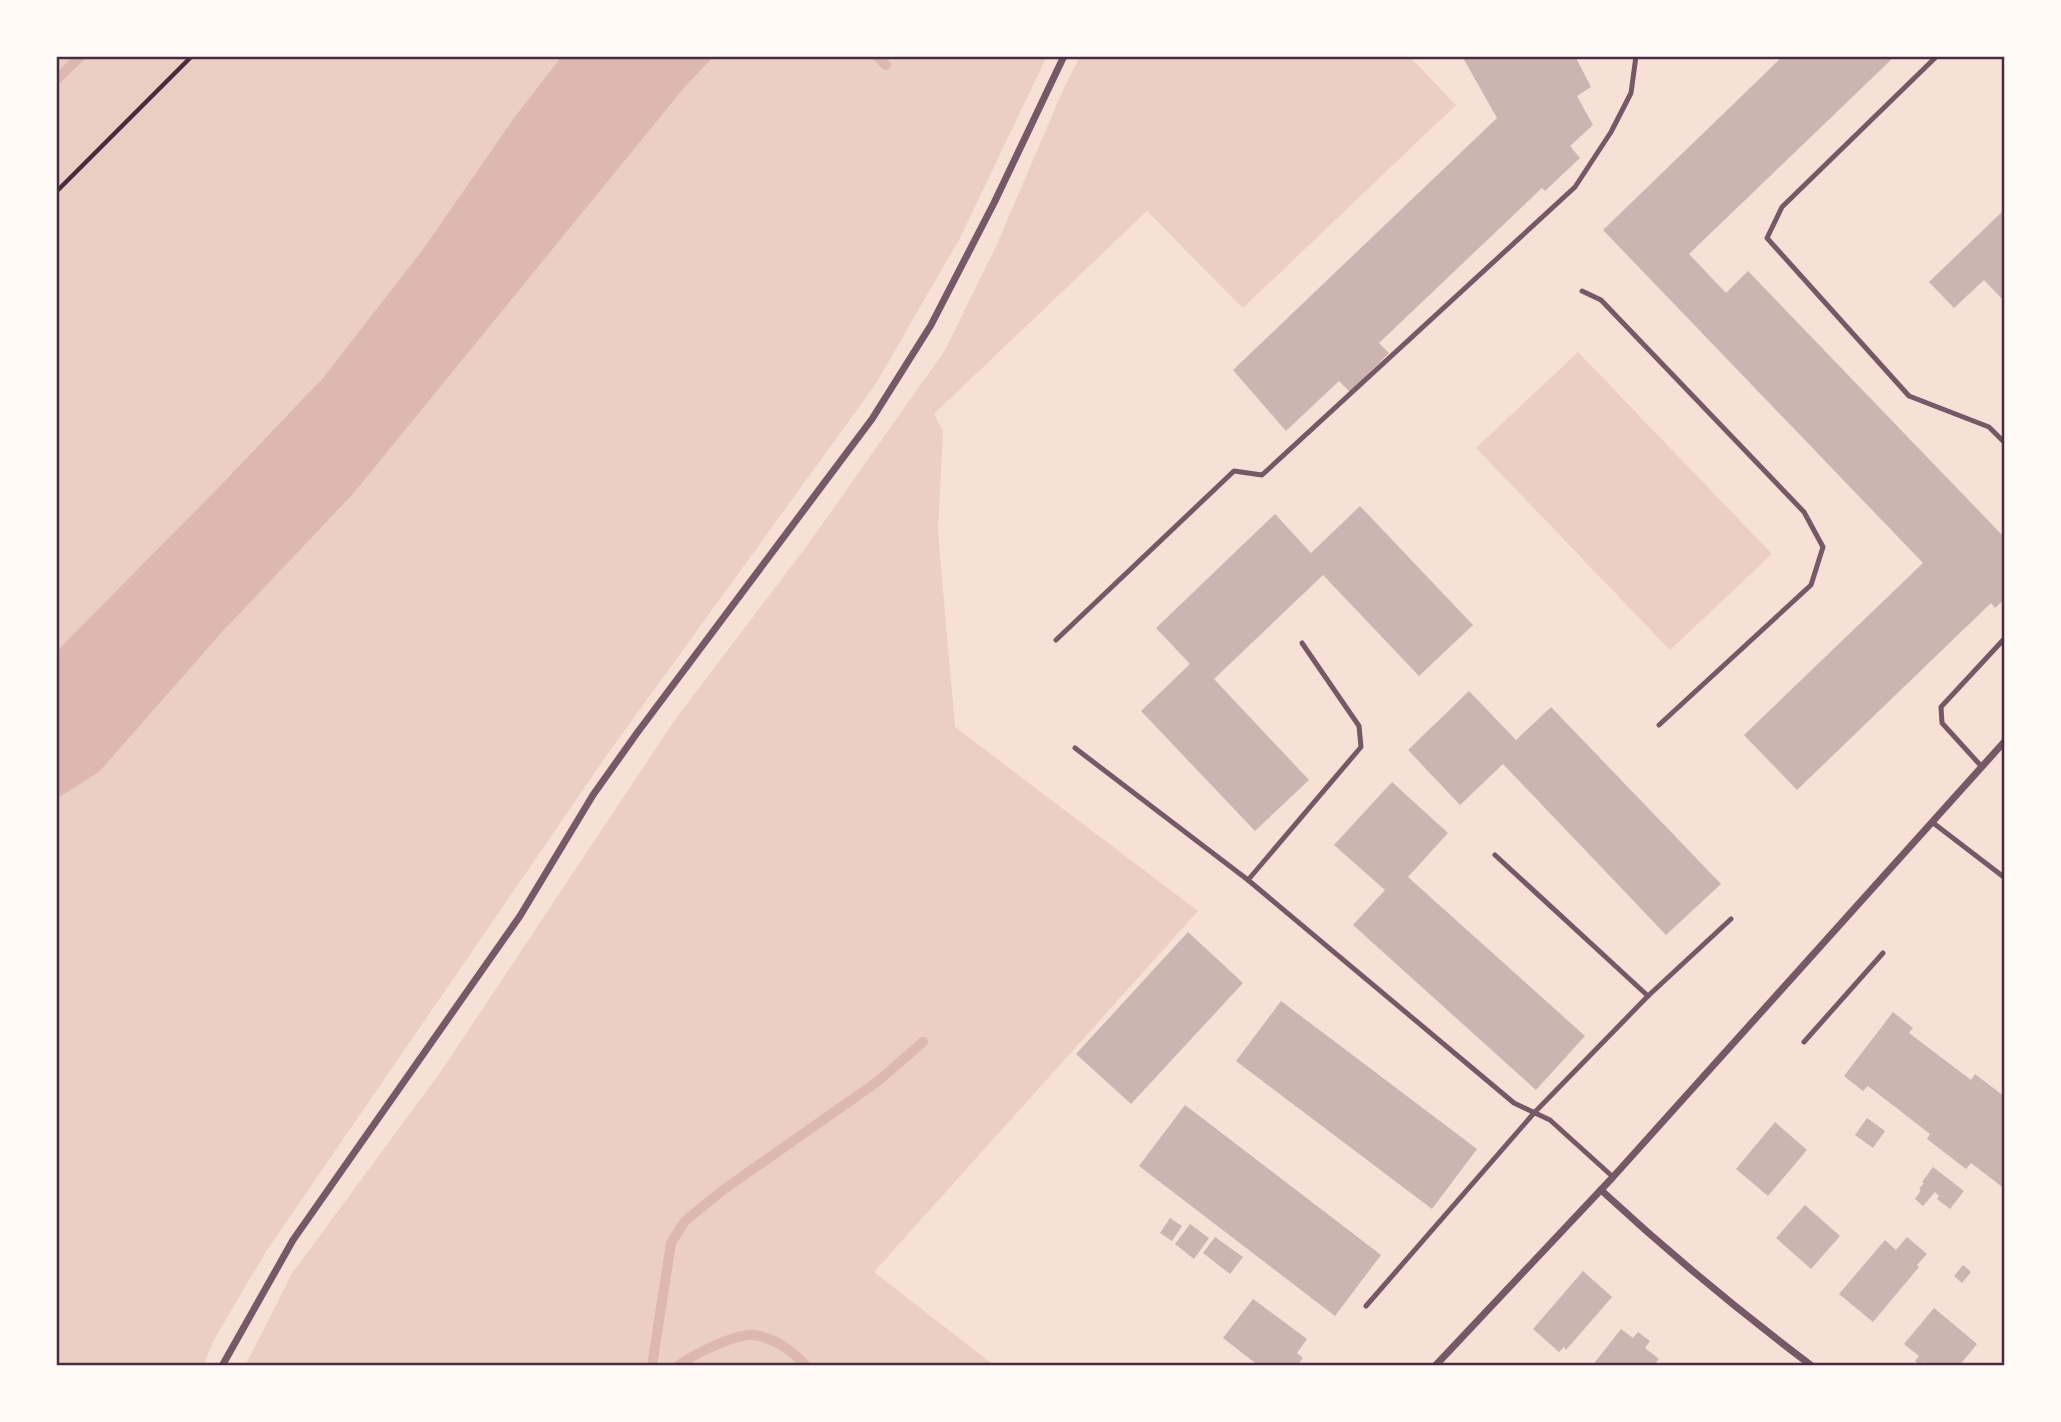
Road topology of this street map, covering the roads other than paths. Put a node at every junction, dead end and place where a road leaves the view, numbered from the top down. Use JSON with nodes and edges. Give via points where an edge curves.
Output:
{"nodes":[{"id":1,"x":1064,"y":56,"type":"edge"},
{"id":2,"x":1636,"y":56,"type":"edge"},
{"id":3,"x":1937,"y":56,"type":"edge"},
{"id":4,"x":1582,"y":291,"type":"dead end"},
{"id":5,"x":2005,"y":443,"type":"edge"},
{"id":6,"x":2005,"y":638,"type":"edge"},
{"id":7,"x":1056,"y":640,"type":"dead end"},
{"id":8,"x":1302,"y":643,"type":"dead end"},
{"id":9,"x":1659,"y":725,"type":"dead end"},
{"id":10,"x":2005,"y":741,"type":"edge"},
{"id":11,"x":1075,"y":748,"type":"dead end"},
{"id":12,"x":1982,"y":767,"type":"junction"},
{"id":13,"x":1932,"y":822,"type":"junction"},
{"id":14,"x":1494,"y":855,"type":"dead end"},
{"id":15,"x":2005,"y":878,"type":"edge"},
{"id":16,"x":1248,"y":880,"type":"junction"},
{"id":17,"x":1731,"y":919,"type":"dead end"},
{"id":18,"x":1883,"y":953,"type":"dead end"},
{"id":19,"x":1648,"y":996,"type":"junction"},
{"id":20,"x":1804,"y":1042,"type":"dead end"},
{"id":21,"x":1534,"y":1113,"type":"junction"},
{"id":22,"x":1613,"y":1177,"type":"junction"},
{"id":23,"x":1601,"y":1190,"type":"junction"},
{"id":24,"x":1366,"y":1306,"type":"dead end"},
{"id":25,"x":222,"y":1366,"type":"edge"},
{"id":26,"x":1435,"y":1366,"type":"edge"},
{"id":27,"x":1812,"y":1366,"type":"edge"}],
"edges":[{"from":1,"to":25,"type":"street","via":[[931,325],[872,419],[593,795],[520,916],[293,1240]]},
{"from":2,"to":7,"type":"lane","via":[[1631,93],[1575,187],[1262,475],[1234,471]]},
{"from":3,"to":5,"type":"lane","via":[[1782,207],[1767,238],[1909,396],[1989,427]]},
{"from":4,"to":9,"type":"lane","via":[[1601,300],[1804,512],[1823,547],[1811,585]]},
{"from":6,"to":12,"type":"lane","via":[[1941,707],[1942,723]]},
{"from":8,"to":16,"type":"lane","via":[[1359,726],[1361,747]]},
{"from":10,"to":12,"type":"street"},
{"from":11,"to":16,"type":"lane"},
{"from":12,"to":13,"type":"street"},
{"from":13,"to":15,"type":"lane"},
{"from":13,"to":22,"type":"street"},
{"from":14,"to":19,"type":"lane"},
{"from":16,"to":21,"type":"lane","via":[[1514,1103]]},
{"from":17,"to":19,"type":"lane"},
{"from":18,"to":20,"type":"lane"},
{"from":19,"to":21,"type":"lane"},
{"from":21,"to":22,"type":"lane","via":[[1550,1119]]},
{"from":21,"to":24,"type":"lane"},
{"from":22,"to":23,"type":"street"},
{"from":23,"to":26,"type":"street"},
{"from":23,"to":27,"type":"street","via":[[1661,1245]]}]}
